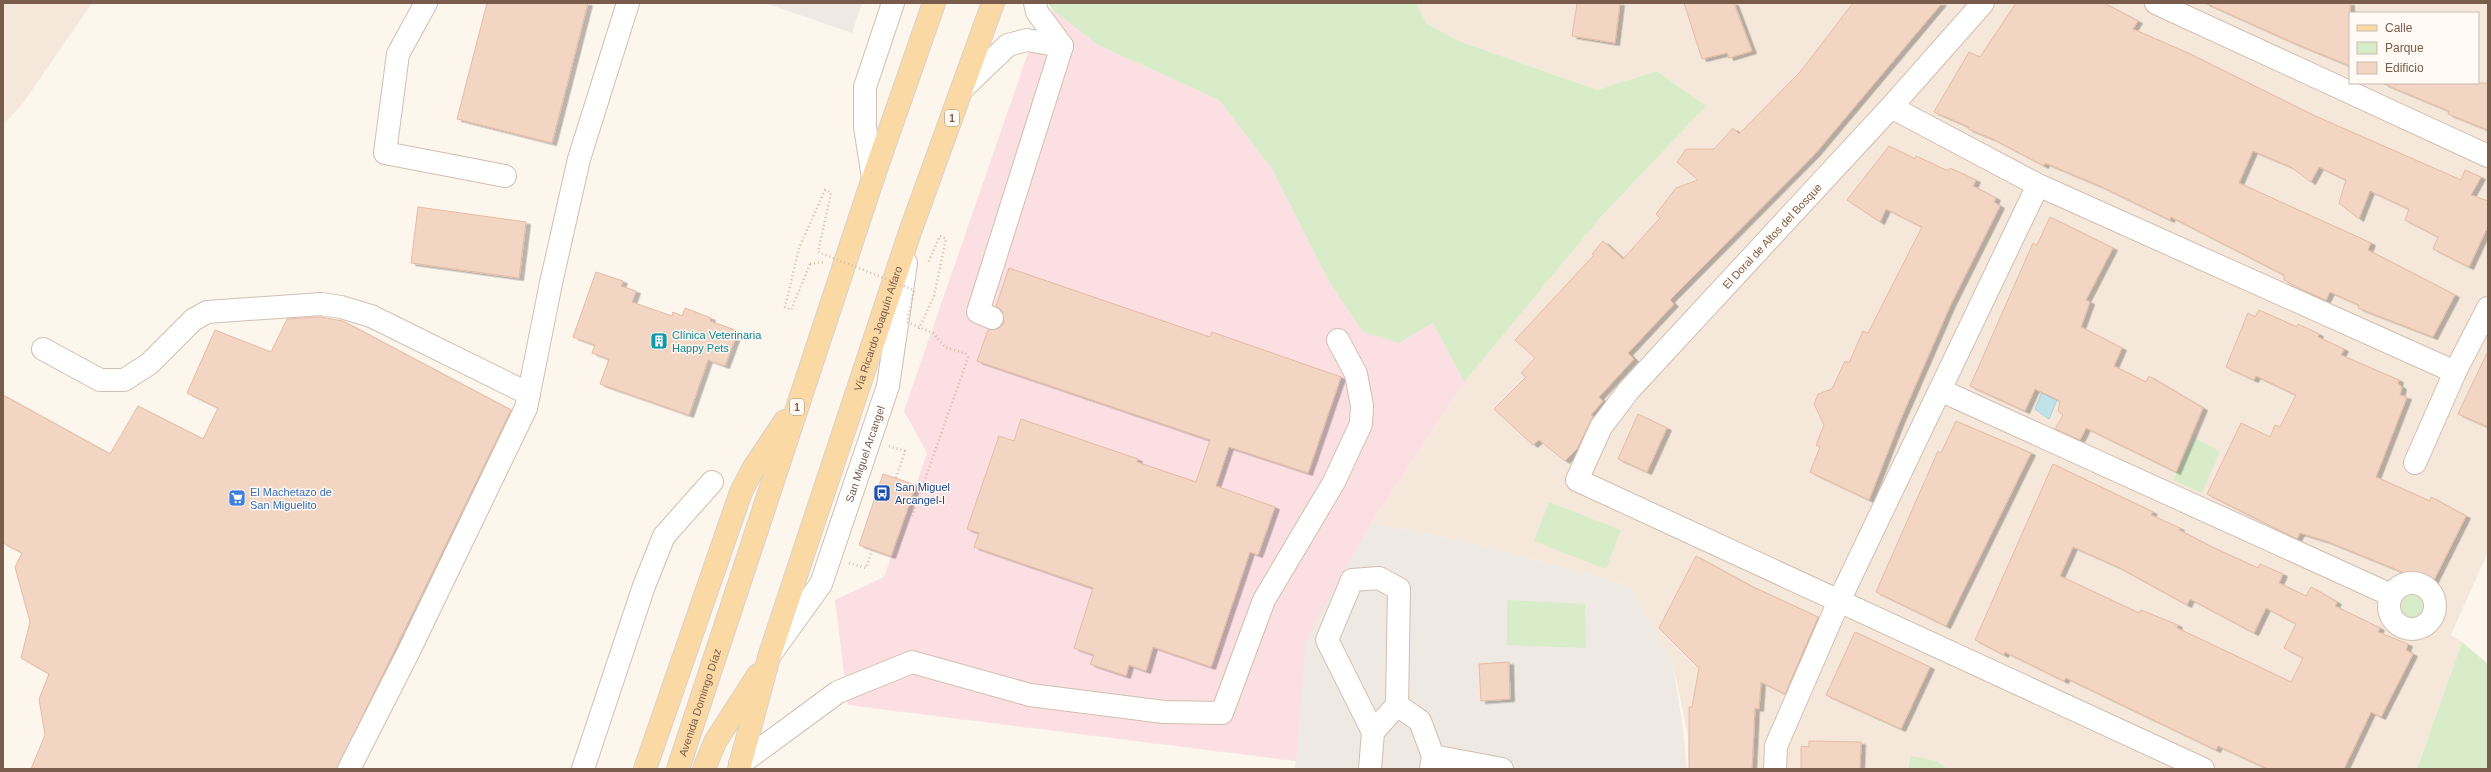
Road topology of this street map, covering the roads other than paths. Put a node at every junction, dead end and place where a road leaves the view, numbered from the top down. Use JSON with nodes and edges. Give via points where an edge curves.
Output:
{"nodes":[{"id":1,"x":426,"y":3,"type":"edge"},
{"id":2,"x":628,"y":3,"type":"edge"},
{"id":3,"x":893,"y":3,"type":"edge"},
{"id":4,"x":934,"y":3,"type":"edge"},
{"id":5,"x":993,"y":3,"type":"edge"},
{"id":6,"x":1035,"y":3,"type":"edge"},
{"id":7,"x":1983,"y":3,"type":"edge"},
{"id":8,"x":2156,"y":3,"type":"edge"},
{"id":9,"x":1062,"y":46,"type":"junction"},
{"id":10,"x":964,"y":87,"type":"junction"},
{"id":11,"x":1891,"y":107,"type":"junction"},
{"id":12,"x":2488,"y":156,"type":"edge"},
{"id":13,"x":505,"y":176,"type":"dead end"},
{"id":14,"x":873,"y":178,"type":"junction"},
{"id":15,"x":2038,"y":186,"type":"junction"},
{"id":16,"x":910,"y":232,"type":"junction"},
{"id":17,"x":2488,"y":308,"type":"edge"},
{"id":18,"x":992,"y":318,"type":"dead end"},
{"id":19,"x":1338,"y":340,"type":"dead end"},
{"id":20,"x":43,"y":349,"type":"dead end"},
{"id":21,"x":2455,"y":372,"type":"junction"},
{"id":22,"x":1940,"y":390,"type":"junction"},
{"id":23,"x":528,"y":394,"type":"junction"},
{"id":24,"x":800,"y":400,"type":"junction"},
{"id":25,"x":2415,"y":463,"type":"dead end"},
{"id":26,"x":712,"y":482,"type":"dead end"},
{"id":27,"x":2391,"y":595,"type":"dead end"},
{"id":28,"x":1839,"y":601,"type":"junction"},
{"id":29,"x":769,"y":657,"type":"junction"},
{"id":30,"x":1397,"y":705,"type":"junction"},
{"id":31,"x":1373,"y":732,"type":"junction"},
{"id":32,"x":1432,"y":763,"type":"edge"},
{"id":33,"x":740,"y":767,"type":"edge"},
{"id":34,"x":349,"y":769,"type":"edge"},
{"id":35,"x":584,"y":769,"type":"edge"},
{"id":36,"x":645,"y":769,"type":"edge"},
{"id":37,"x":678,"y":769,"type":"edge"},
{"id":38,"x":704,"y":769,"type":"edge"},
{"id":39,"x":1370,"y":769,"type":"edge"},
{"id":40,"x":1502,"y":769,"type":"edge"},
{"id":41,"x":1775,"y":769,"type":"edge"},
{"id":42,"x":2204,"y":769,"type":"edge"}],
"edges":[{"from":1,"to":13,"type":"street","via":[[398,54],[385,154]]},
{"from":2,"to":23,"type":"street","via":[[579,159]]},
{"from":3,"to":14,"type":"street","via":[[865,87],[865,127]]},
{"from":4,"to":14,"type":"main road","number":"1"},
{"from":5,"to":10,"type":"main road","name":"Vía Ricardo Joaquín Alfaro","number":"1"},
{"from":6,"to":9,"type":"street","via":[[1037,12]]},
{"from":7,"to":11,"type":"street","name":"El Doral de Altos del Bosque"},
{"from":8,"to":12,"type":"street"},
{"from":9,"to":10,"type":"street","via":[[1027,40],[1008,46]]},
{"from":9,"to":18,"type":"street","via":[[978,312]]},
{"from":10,"to":16,"type":"main road","name":"Vía Ricardo Joaquín Alfaro","number":"1"},
{"from":11,"to":15,"type":"street"},
{"from":11,"to":28,"type":"street","name":"El Doral de Altos del Bosque","via":[[1629,390],[1601,427],[1577,480]]},
{"from":14,"to":24,"type":"main road","number":"1"},
{"from":15,"to":21,"type":"street"},
{"from":15,"to":22,"type":"street"},
{"from":16,"to":29,"type":"main road","name":"Vía Ricardo Joaquín Alfaro","number":"1"},
{"from":16,"to":29,"type":"street","name":"San Miguel Arcangel","via":[[888,386],[821,584]]},
{"from":17,"to":21,"type":"street"},
{"from":19,"to":33,"type":"street","via":[[1356,374],[1362,406],[1361,424],[1334,482],[1264,600],[1222,713],[1164,712],[1030,695],[912,662],[838,692]]},
{"from":20,"to":23,"type":"street","via":[[100,380],[124,380],[149,364],[193,320],[207,312],[321,304],[371,316]]},
{"from":21,"to":25,"type":"street"},
{"from":22,"to":27,"type":"street"},
{"from":22,"to":28,"type":"street"},
{"from":23,"to":34,"type":"street","via":[[526,408]]},
{"from":24,"to":36,"type":"main road","via":[[753,469],[741,492]]},
{"from":24,"to":37,"type":"main road","name":"Avenida Domingo Díaz","number":"1"},
{"from":26,"to":35,"type":"street","via":[[664,536],[644,586]]},
{"from":28,"to":41,"type":"street","via":[[1776,746]]},
{"from":28,"to":42,"type":"street"},
{"from":29,"to":33,"type":"main road"},
{"from":29,"to":38,"type":"main road","via":[[716,742]]},
{"from":30,"to":31,"type":"street"},
{"from":30,"to":31,"type":"street","via":[[1399,589],[1379,578],[1352,580],[1328,640]]},
{"from":30,"to":32,"type":"street","via":[[1420,721]]},
{"from":31,"to":39,"type":"street"},
{"from":32,"to":40,"type":"street"}]}
